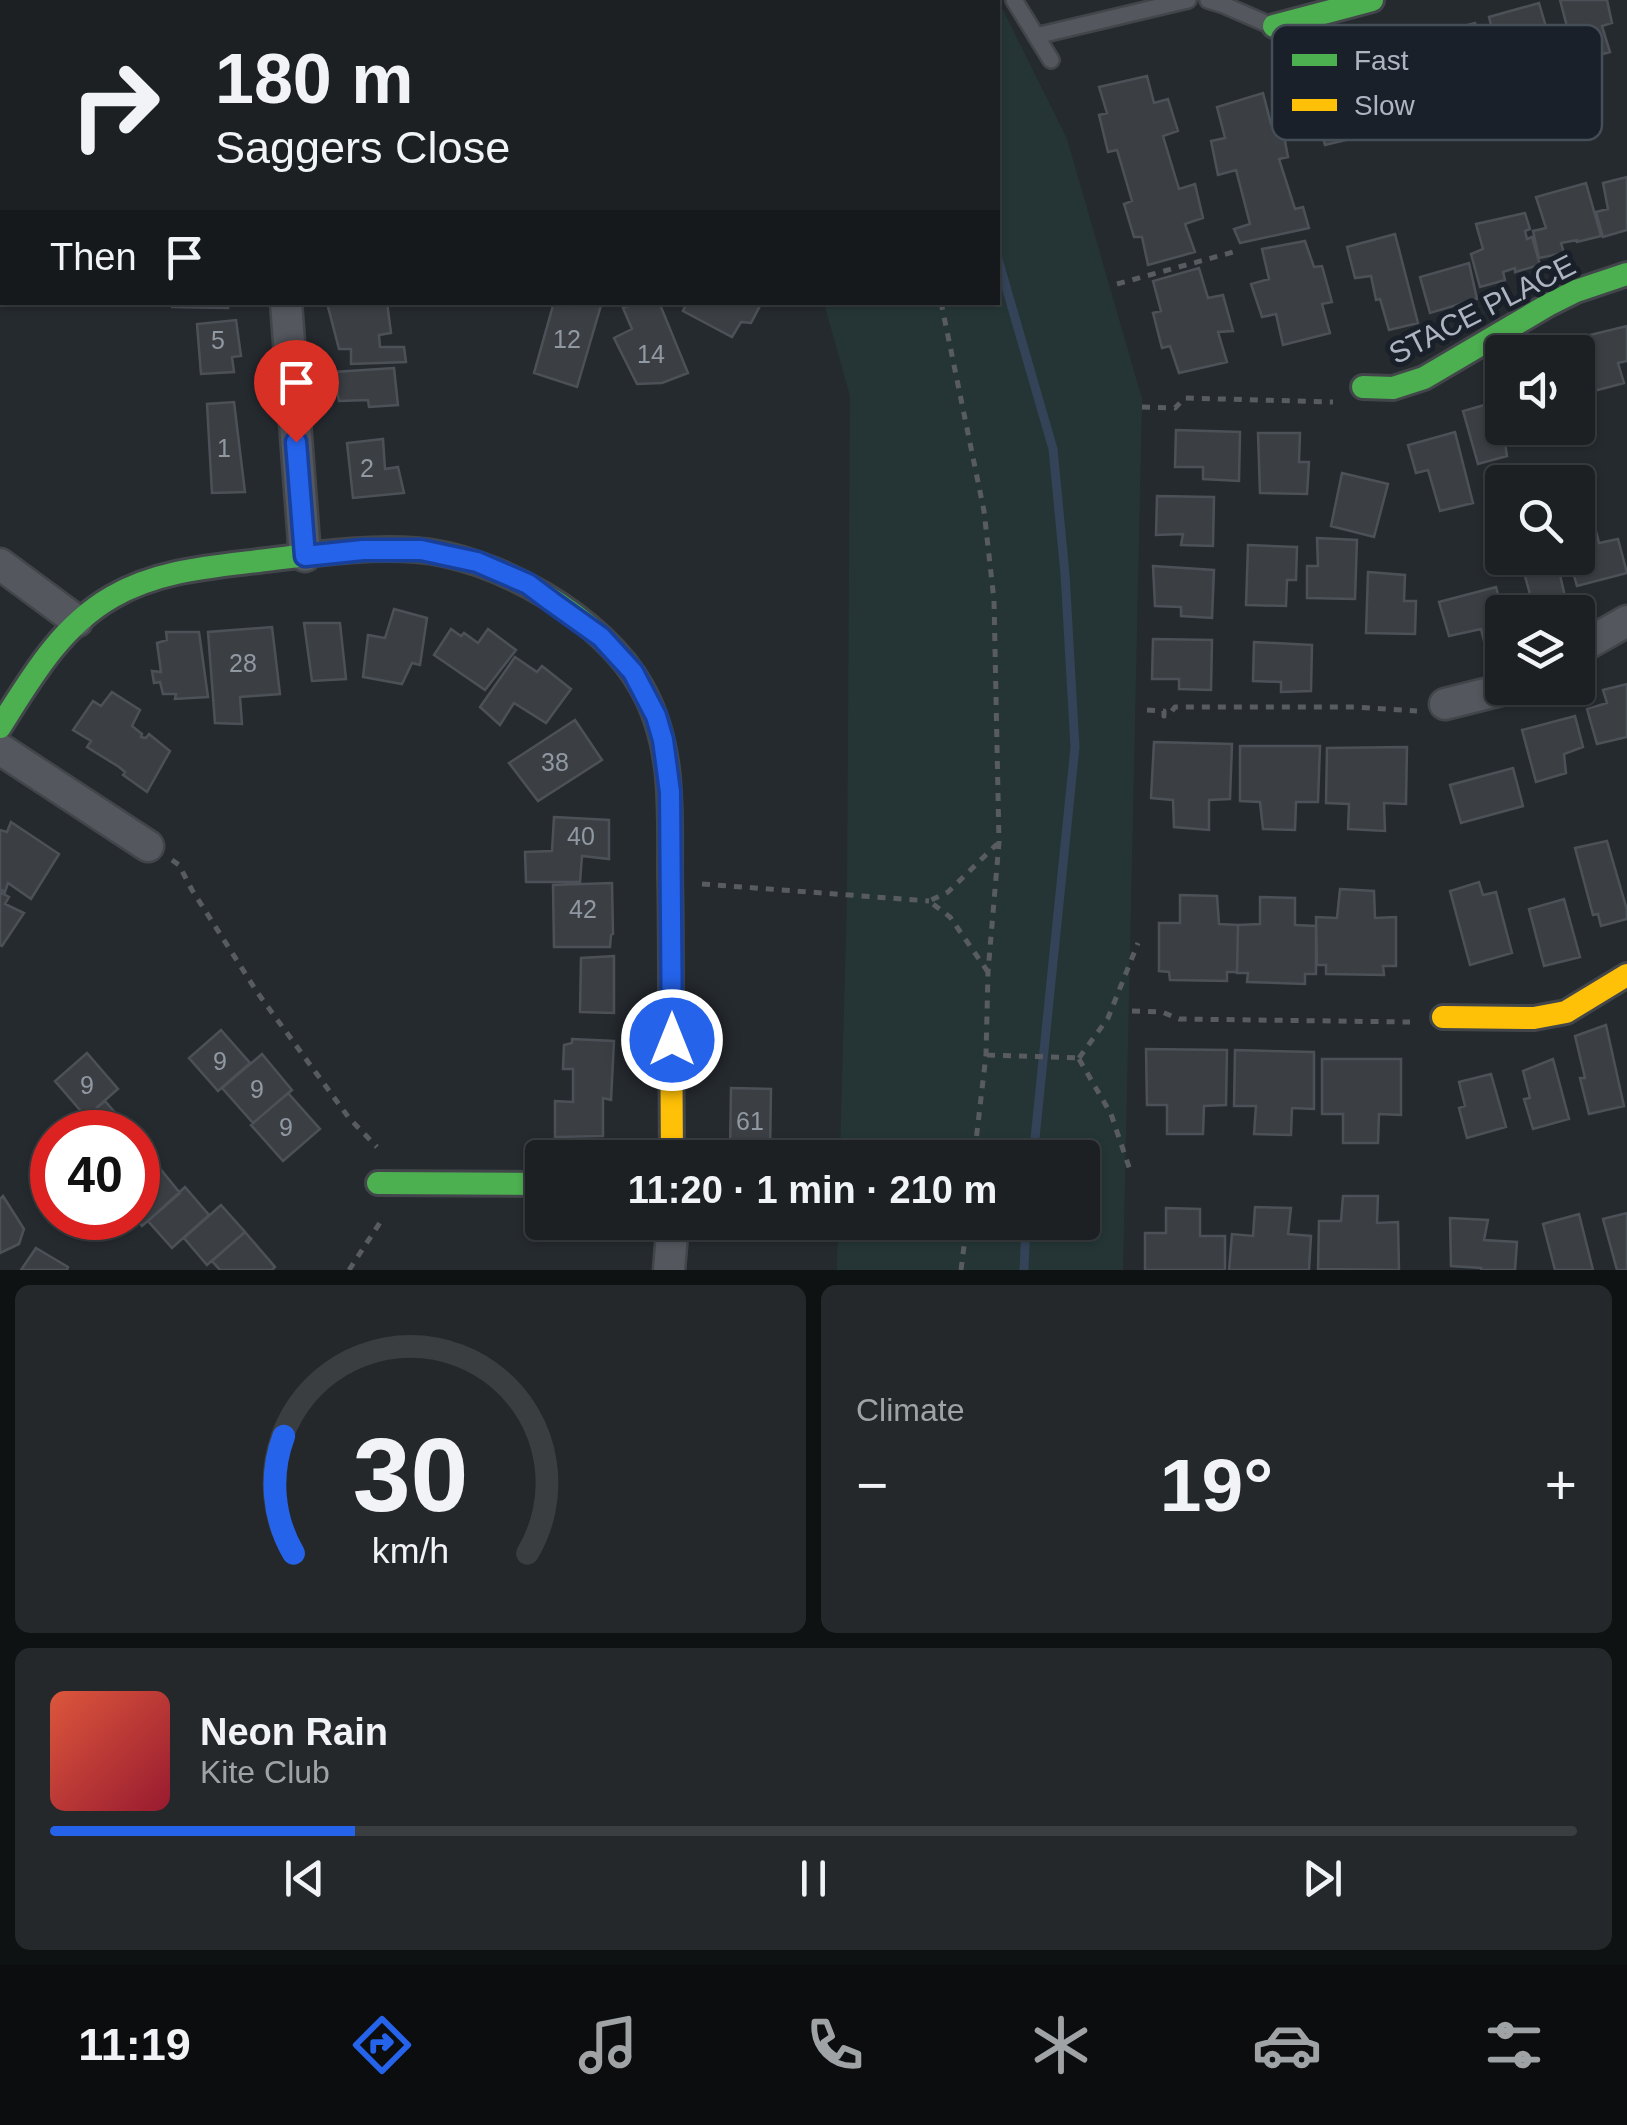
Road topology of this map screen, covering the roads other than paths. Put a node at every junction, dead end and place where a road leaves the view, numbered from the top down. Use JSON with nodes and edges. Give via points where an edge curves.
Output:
{"nodes":[{"id":1,"x":1014,"y":0,"type":"edge"},
{"id":2,"x":1188,"y":0,"type":"edge"},
{"id":3,"x":1208,"y":0,"type":"edge"},
{"id":4,"x":1372,"y":0,"type":"edge"},
{"id":5,"x":1272,"y":25,"type":"edge"},
{"id":6,"x":1278,"y":25,"type":"edge"},
{"id":7,"x":1036,"y":36,"type":"junction"},
{"id":8,"x":1051,"y":60,"type":"dead end"},
{"id":9,"x":1627,"y":274,"type":"edge"},
{"id":10,"x":286,"y":305,"type":"edge"},
{"id":11,"x":1362,"y":387,"type":"road end"},
{"id":12,"x":305,"y":556,"type":"junction"},
{"id":13,"x":0,"y":564,"type":"edge"},
{"id":14,"x":77,"y":621,"type":"junction"},
{"id":15,"x":1627,"y":621,"type":"edge"},
{"id":16,"x":1595,"y":639,"type":"edge"},
{"id":17,"x":1485,"y":694,"type":"edge"},
{"id":18,"x":1444,"y":704,"type":"road end"},
{"id":19,"x":0,"y":726,"type":"edge"},
{"id":20,"x":0,"y":749,"type":"edge"},
{"id":21,"x":148,"y":846,"type":"road end"},
{"id":22,"x":1627,"y":975,"type":"edge"},
{"id":23,"x":1443,"y":1017,"type":"road end"},
{"id":24,"x":672,"y":1140,"type":"edge"},
{"id":25,"x":378,"y":1184,"type":"road end"},
{"id":26,"x":525,"y":1184,"type":"edge"},
{"id":27,"x":671,"y":1240,"type":"edge"},
{"id":28,"x":669,"y":1270,"type":"edge"}],
"edges":[{"from":1,"to":7,"type":"lane"},
{"from":2,"to":7,"type":"lane"},
{"from":3,"to":5,"type":"lane"},
{"from":4,"to":6,"type":"street"},
{"from":7,"to":8,"type":"lane"},
{"from":9,"to":11,"type":"street","name":"STACE PLACE","via":[[1548,305],[1424,378],[1393,388]]},
{"from":10,"to":12,"type":"street"},
{"from":12,"to":14,"type":"street","via":[[176,571],[134,584]]},
{"from":12,"to":24,"type":"street","via":[[421,550],[477,562],[528,584],[601,637],[633,672],[656,716],[670,792]]},
{"from":13,"to":14,"type":"street"},
{"from":14,"to":19,"type":"street"},
{"from":15,"to":16,"type":"street"},
{"from":17,"to":18,"type":"street"},
{"from":20,"to":21,"type":"street"},
{"from":22,"to":23,"type":"street","via":[[1566,1012]]},
{"from":25,"to":26,"type":"street"},
{"from":27,"to":28,"type":"street"}]}
